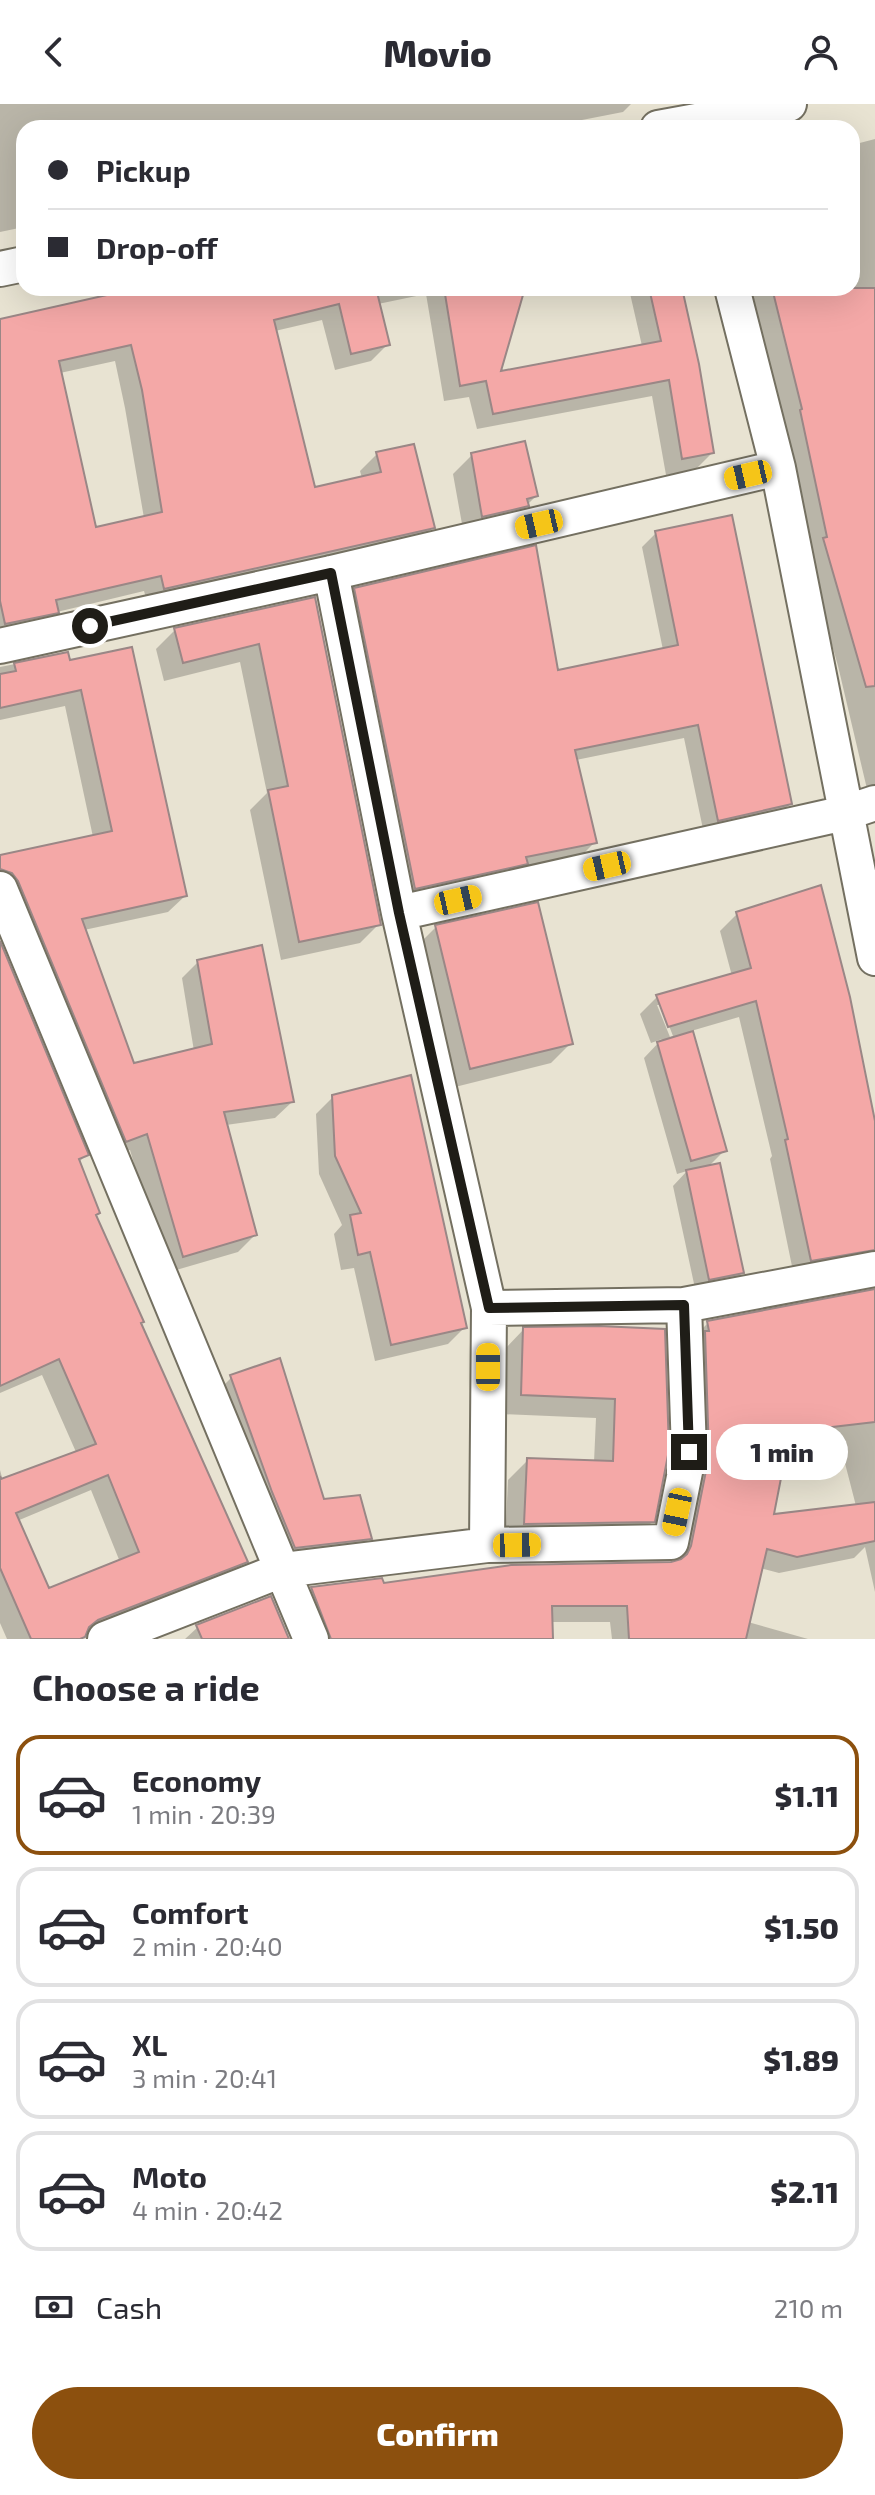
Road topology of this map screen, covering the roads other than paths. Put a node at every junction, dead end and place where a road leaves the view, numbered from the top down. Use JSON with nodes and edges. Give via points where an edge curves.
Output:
{"nodes":[{"id":1,"x":789,"y":104,"type":"edge"},
{"id":2,"x":681,"y":120,"type":"edge"},
{"id":3,"x":734,"y":296,"type":"edge"},
{"id":4,"x":778,"y":468,"type":"junction"},
{"id":5,"x":331,"y":573,"type":"junction"},
{"id":6,"x":0,"y":646,"type":"edge"},
{"id":7,"x":860,"y":808,"type":"edge"},
{"id":8,"x":0,"y":889,"type":"edge"},
{"id":9,"x":399,"y":913,"type":"junction"},
{"id":10,"x":875,"y":958,"type":"edge"},
{"id":11,"x":875,"y":1269,"type":"edge"},
{"id":12,"x":684,"y":1305,"type":"junction"},
{"id":13,"x":489,"y":1308,"type":"junction"},
{"id":14,"x":487,"y":1545,"type":"junction"},
{"id":15,"x":282,"y":1570,"type":"junction"},
{"id":16,"x":105,"y":1639,"type":"edge"},
{"id":17,"x":311,"y":1639,"type":"edge"}],
"edges":[{"from":1,"to":2,"type":"street"},
{"from":3,"to":4,"type":"street"},
{"from":4,"to":5,"type":"street"},
{"from":4,"to":7,"type":"street"},
{"from":5,"to":6,"type":"street"},
{"from":5,"to":9,"type":"street"},
{"from":7,"to":9,"type":"street"},
{"from":7,"to":10,"type":"street"},
{"from":8,"to":15,"type":"street"},
{"from":9,"to":13,"type":"street"},
{"from":11,"to":12,"type":"street"},
{"from":12,"to":13,"type":"street"},
{"from":12,"to":14,"type":"street","via":[[689,1452],[671,1542]]},
{"from":13,"to":14,"type":"street"},
{"from":14,"to":15,"type":"street"},
{"from":15,"to":16,"type":"street"},
{"from":15,"to":17,"type":"street"}]}
